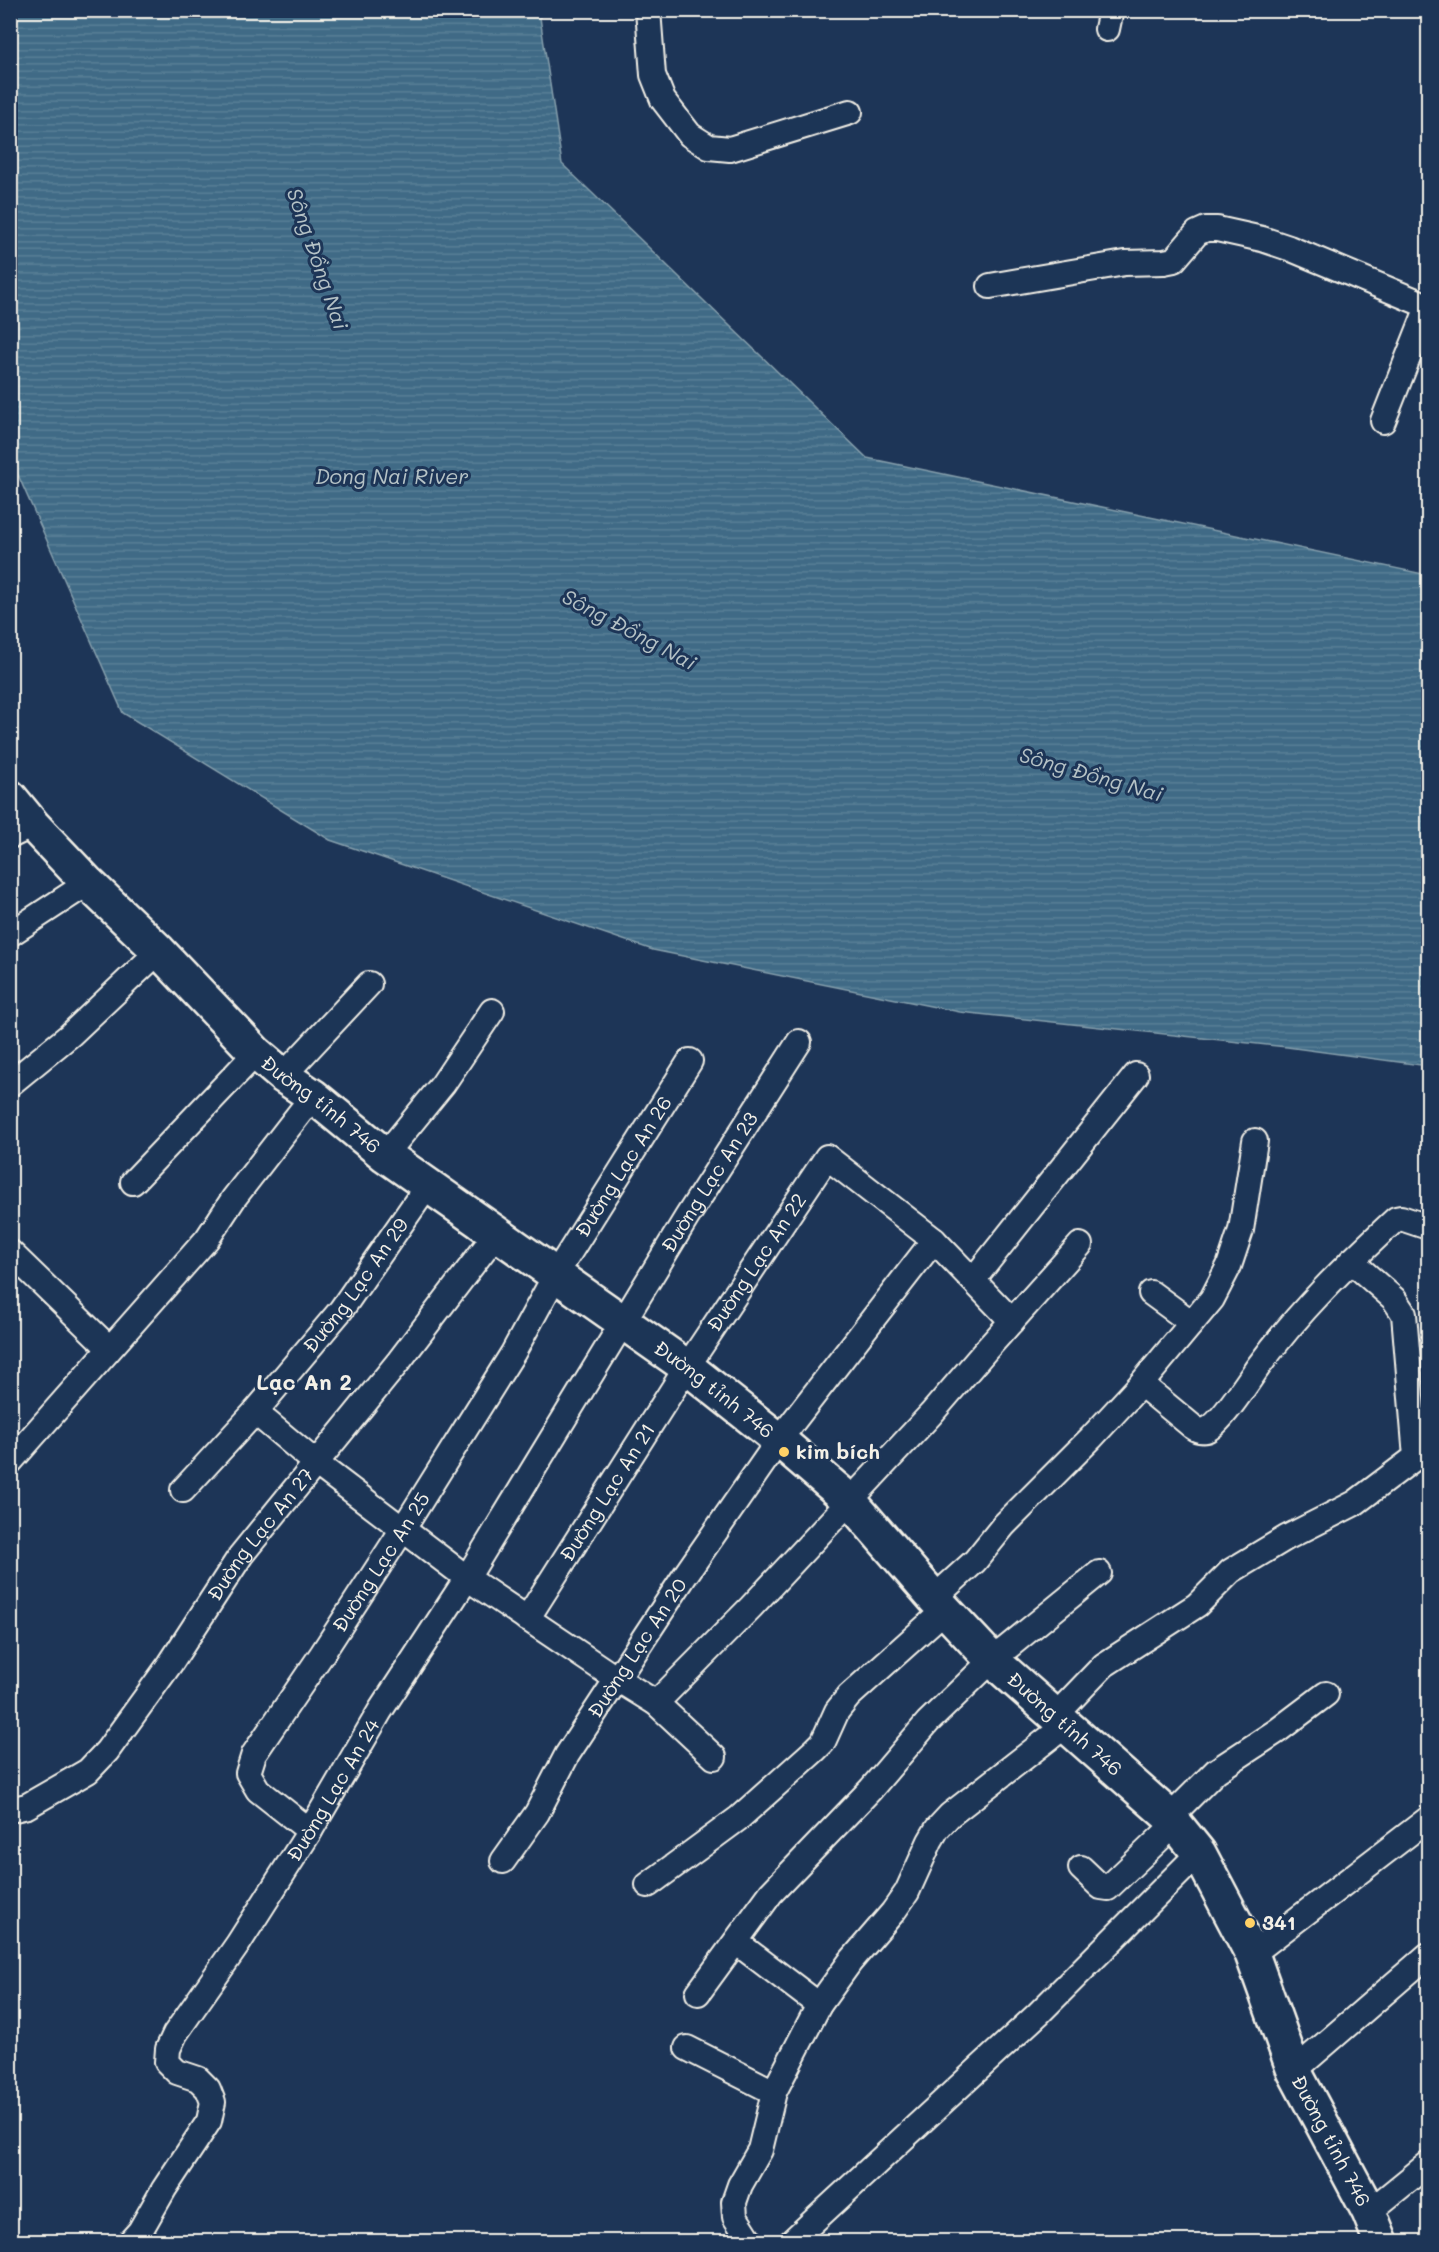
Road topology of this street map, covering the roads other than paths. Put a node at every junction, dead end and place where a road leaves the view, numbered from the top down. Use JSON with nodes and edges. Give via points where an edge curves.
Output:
{"nodes":[{"id":1,"x":648,"y":10,"type":"edge"},
{"id":2,"x":850,"y":112,"type":"dead end"},
{"id":3,"x":990,"y":286,"type":"dead end"},
{"id":4,"x":1428,"y":307,"type":"edge"},
{"id":5,"x":1383,"y":421,"type":"dead end"},
{"id":6,"x":10,"y":797,"type":"edge"},
{"id":7,"x":22,"y":831,"type":"edge"},
{"id":8,"x":88,"y":883,"type":"junction"},
{"id":9,"x":10,"y":934,"type":"edge"},
{"id":10,"x":159,"y":951,"type":"junction"},
{"id":11,"x":369,"y":984,"type":"dead end"},
{"id":12,"x":492,"y":1011,"type":"dead end"},
{"id":13,"x":799,"y":1042,"type":"dead end"},
{"id":14,"x":256,"y":1053,"type":"junction"},
{"id":15,"x":690,"y":1061,"type":"dead end"},
{"id":16,"x":1136,"y":1075,"type":"dead end"},
{"id":17,"x":284,"y":1076,"type":"junction"},
{"id":18,"x":10,"y":1084,"type":"edge"},
{"id":19,"x":313,"y":1096,"type":"junction"},
{"id":20,"x":1255,"y":1141,"type":"dead end"},
{"id":21,"x":385,"y":1155,"type":"junction"},
{"id":22,"x":133,"y":1182,"type":"dead end"},
{"id":23,"x":428,"y":1185,"type":"junction"},
{"id":24,"x":1428,"y":1227,"type":"edge"},
{"id":25,"x":496,"y":1234,"type":"junction"},
{"id":26,"x":934,"y":1240,"type":"junction"},
{"id":27,"x":1080,"y":1245,"type":"dead end"},
{"id":28,"x":10,"y":1252,"type":"edge"},
{"id":29,"x":1351,"y":1261,"type":"junction"},
{"id":30,"x":556,"y":1274,"type":"junction"},
{"id":31,"x":973,"y":1280,"type":"junction"},
{"id":32,"x":1151,"y":1293,"type":"dead end"},
{"id":33,"x":1012,"y":1321,"type":"junction"},
{"id":34,"x":622,"y":1322,"type":"junction"},
{"id":35,"x":1192,"y":1323,"type":"junction"},
{"id":36,"x":109,"y":1348,"type":"junction"},
{"id":37,"x":687,"y":1367,"type":"junction"},
{"id":38,"x":1142,"y":1384,"type":"junction"},
{"id":39,"x":255,"y":1412,"type":"junction"},
{"id":40,"x":779,"y":1440,"type":"junction"},
{"id":41,"x":10,"y":1462,"type":"edge"},
{"id":42,"x":317,"y":1464,"type":"junction"},
{"id":43,"x":183,"y":1490,"type":"dead end"},
{"id":44,"x":850,"y":1501,"type":"junction"},
{"id":45,"x":403,"y":1529,"type":"junction"},
{"id":46,"x":1099,"y":1573,"type":"dead end"},
{"id":47,"x":467,"y":1578,"type":"junction"},
{"id":48,"x":940,"y":1603,"type":"junction"},
{"id":49,"x":527,"y":1619,"type":"junction"},
{"id":50,"x":992,"y":1660,"type":"junction"},
{"id":51,"x":617,"y":1679,"type":"junction"},
{"id":52,"x":1326,"y":1694,"type":"dead end"},
{"id":53,"x":656,"y":1703,"type":"junction"},
{"id":54,"x":1061,"y":1721,"type":"junction"},
{"id":55,"x":714,"y":1757,"type":"dead end"},
{"id":56,"x":10,"y":1810,"type":"edge"},
{"id":57,"x":1428,"y":1819,"type":"edge"},
{"id":58,"x":1173,"y":1820,"type":"junction"},
{"id":59,"x":310,"y":1831,"type":"junction"},
{"id":60,"x":1199,"y":1853,"type":"junction"},
{"id":61,"x":503,"y":1861,"type":"dead end"},
{"id":62,"x":1081,"y":1868,"type":"dead end"},
{"id":63,"x":648,"y":1885,"type":"dead end"},
{"id":64,"x":736,"y":1942,"type":"junction"},
{"id":65,"x":1252,"y":1954,"type":"junction"},
{"id":66,"x":1428,"y":1956,"type":"edge"},
{"id":67,"x":698,"y":1993,"type":"dead end"},
{"id":68,"x":819,"y":2006,"type":"junction"},
{"id":69,"x":687,"y":2048,"type":"dead end"},
{"id":70,"x":1294,"y":2071,"type":"junction"},
{"id":71,"x":774,"y":2092,"type":"junction"},
{"id":72,"x":1428,"y":2164,"type":"edge"},
{"id":73,"x":1375,"y":2227,"type":"edge"},
{"id":74,"x":142,"y":2238,"type":"edge"},
{"id":75,"x":752,"y":2241,"type":"edge"},
{"id":76,"x":791,"y":2241,"type":"edge"}],
"edges":[{"from":1,"to":2,"type":"street","via":[[653,75],[663,100],[690,135],[709,147],[730,149]]},
{"from":3,"to":4,"type":"street","via":[[1125,263],[1174,260],[1197,233],[1217,229],[1289,248]]},
{"from":4,"to":5,"type":"street"},
{"from":6,"to":7,"type":"main road","name":"Đường tỉnh 746"},
{"from":7,"to":8,"type":"main road","name":"Đường tỉnh 746"},
{"from":8,"to":9,"type":"street"},
{"from":8,"to":10,"type":"main road","name":"Đường tỉnh 746"},
{"from":10,"to":14,"type":"main road","name":"Đường tỉnh 746"},
{"from":10,"to":18,"type":"street","via":[[70,1035]]},
{"from":11,"to":17,"type":"street"},
{"from":12,"to":21,"type":"street","via":[[442,1084]]},
{"from":13,"to":34,"type":"street","name":"Đường Lạc An 23"},
{"from":14,"to":17,"type":"main road","name":"Đường tỉnh 746"},
{"from":14,"to":22,"type":"street"},
{"from":15,"to":30,"type":"street","name":"Đường Lạc An 26"},
{"from":16,"to":31,"type":"street"},
{"from":17,"to":19,"type":"main road","name":"Đường tỉnh 746"},
{"from":19,"to":21,"type":"main road","name":"Đường tỉnh 746"},
{"from":19,"to":36,"type":"street","via":[[207,1239]]},
{"from":20,"to":35,"type":"street","via":[[1241,1230],[1229,1266],[1212,1299]]},
{"from":21,"to":23,"type":"main road","name":"Đường tỉnh 746"},
{"from":23,"to":25,"type":"main road","name":"Đường tỉnh 746"},
{"from":23,"to":39,"type":"street","name":"Đường Lạc An 29","via":[[341,1310]]},
{"from":24,"to":29,"type":"street","via":[[1398,1217]]},
{"from":25,"to":30,"type":"main road","name":"Đường tỉnh 746"},
{"from":25,"to":42,"type":"street","name":"Đường Lạc An 27"},
{"from":26,"to":31,"type":"street"},
{"from":26,"to":37,"type":"street","name":"Đường Lạc An 22","via":[[827,1157]]},
{"from":26,"to":40,"type":"street","name":"Đường Lạc An 20"},
{"from":27,"to":33,"type":"street"},
{"from":28,"to":36,"type":"street"},
{"from":29,"to":38,"type":"street","via":[[1293,1322],[1212,1426],[1198,1430]]},
{"from":29,"to":54,"type":"street","via":[[1394,1299],[1404,1314],[1416,1457],[1354,1503],[1231,1571],[1197,1605],[1104,1665]]},
{"from":30,"to":34,"type":"main road","name":"Đường tỉnh 746"},
{"from":30,"to":45,"type":"street","name":"Đường Lạc An 25","via":[[513,1353]]},
{"from":31,"to":33,"type":"street"},
{"from":32,"to":35,"type":"street"},
{"from":33,"to":44,"type":"street"},
{"from":34,"to":37,"type":"main road","name":"Đường tỉnh 746"},
{"from":34,"to":47,"type":"street","name":"Đường Lạc An 24"},
{"from":35,"to":38,"type":"street"},
{"from":36,"to":41,"type":"street"},
{"from":37,"to":40,"type":"main road","name":"Đường tỉnh 746"},
{"from":37,"to":49,"type":"street","name":"Đường Lạc An 21"},
{"from":38,"to":48,"type":"street","via":[[1004,1524]]},
{"from":39,"to":42,"type":"street"},
{"from":39,"to":43,"type":"street","name":"Đường Lạc An 29"},
{"from":40,"to":44,"type":"main road","name":"Đường tỉnh 746"},
{"from":40,"to":51,"type":"street","name":"Đường Lạc An 20"},
{"from":42,"to":45,"type":"street"},
{"from":42,"to":56,"type":"street","name":"Đường Lạc An 27","via":[[241,1555],[107,1751],[88,1771],[27,1806]]},
{"from":44,"to":48,"type":"main road","name":"Đường tỉnh 746"},
{"from":44,"to":53,"type":"street"},
{"from":45,"to":47,"type":"street"},
{"from":45,"to":59,"type":"street","name":"Đường Lạc An 25","via":[[254,1754],[248,1773],[258,1790]]},
{"from":46,"to":50,"type":"street"},
{"from":47,"to":49,"type":"street"},
{"from":47,"to":59,"type":"street","name":"Đường Lạc An 24","via":[[380,1711]]},
{"from":48,"to":50,"type":"main road","name":"Đường tỉnh 746"},
{"from":48,"to":63,"type":"street","via":[[849,1696],[837,1711],[823,1742],[807,1758],[739,1818]]},
{"from":49,"to":51,"type":"street"},
{"from":50,"to":54,"type":"main road","name":"Đường tỉnh 746"},
{"from":50,"to":64,"type":"street","via":[[928,1722],[871,1789],[771,1893]]},
{"from":51,"to":53,"type":"street"},
{"from":51,"to":61,"type":"street","name":"Đường Lạc An 20","via":[[567,1755],[537,1813]]},
{"from":52,"to":58,"type":"street","via":[[1216,1771]]},
{"from":53,"to":55,"type":"street"},
{"from":54,"to":58,"type":"main road","name":"Đường tỉnh 746"},
{"from":54,"to":68,"type":"street","via":[[937,1829],[907,1892]]},
{"from":57,"to":65,"type":"street"},
{"from":58,"to":60,"type":"main road","name":"Đường tỉnh 746"},
{"from":58,"to":62,"type":"street","via":[[1108,1888],[1101,1887]]},
{"from":59,"to":74,"type":"street","name":"Đường Lạc An 24","via":[[168,2049],[167,2062],[177,2072],[198,2079],[208,2088],[213,2102],[209,2121],[164,2189]]},
{"from":60,"to":65,"type":"main road","name":"Đường tỉnh 746"},
{"from":60,"to":76,"type":"street","via":[[1038,2014]]},
{"from":64,"to":67,"type":"street"},
{"from":64,"to":68,"type":"street"},
{"from":65,"to":70,"type":"main road","name":"Đường tỉnh 746"},
{"from":66,"to":70,"type":"street"},
{"from":68,"to":71,"type":"street"},
{"from":69,"to":71,"type":"street"},
{"from":70,"to":73,"type":"main road","name":"Đường tỉnh 746"},
{"from":71,"to":75,"type":"street","via":[[760,2150],[734,2202],[735,2217]]},
{"from":72,"to":73,"type":"street"}]}
